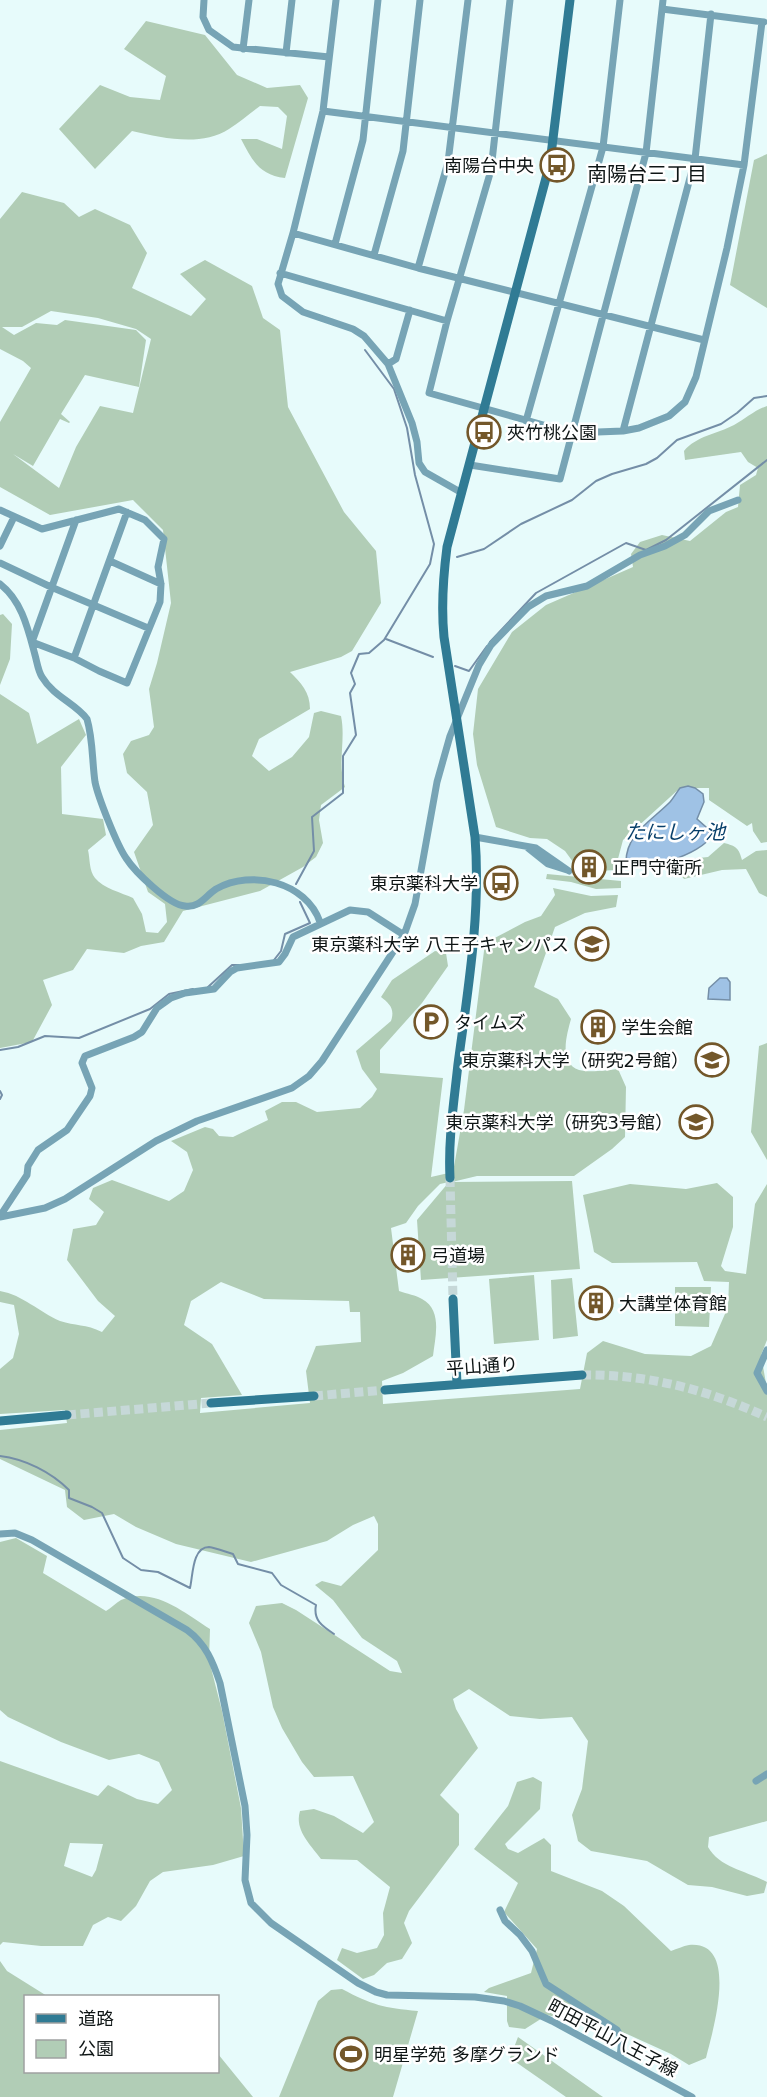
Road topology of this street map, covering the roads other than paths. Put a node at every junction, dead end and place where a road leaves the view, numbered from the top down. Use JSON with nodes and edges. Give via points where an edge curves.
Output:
{"nodes":[{"id":1,"x":204,"y":0,"type":"edge"},
{"id":2,"x":249,"y":0,"type":"edge"},
{"id":3,"x":292,"y":0,"type":"edge"},
{"id":4,"x":336,"y":0,"type":"edge"},
{"id":5,"x":378,"y":0,"type":"edge"},
{"id":6,"x":420,"y":0,"type":"edge"},
{"id":7,"x":468,"y":0,"type":"edge"},
{"id":8,"x":510,"y":0,"type":"edge"},
{"id":9,"x":570,"y":0,"type":"edge"},
{"id":10,"x":620,"y":0,"type":"edge"},
{"id":11,"x":663,"y":0,"type":"edge"},
{"id":12,"x":662,"y":9,"type":"junction"},
{"id":13,"x":711,"y":14,"type":"junction"},
{"id":14,"x":765,"y":22,"type":"edge"},
{"id":15,"x":243,"y":49,"type":"junction"},
{"id":16,"x":286,"y":53,"type":"junction"},
{"id":17,"x":329,"y":57,"type":"junction"},
{"id":18,"x":323,"y":111,"type":"junction"},
{"id":19,"x":365,"y":117,"type":"junction"},
{"id":20,"x":406,"y":122,"type":"junction"},
{"id":21,"x":452,"y":128,"type":"junction"},
{"id":22,"x":494,"y":133,"type":"junction"},
{"id":23,"x":553,"y":141,"type":"junction"},
{"id":24,"x":603,"y":147,"type":"junction"},
{"id":25,"x":646,"y":153,"type":"junction"},
{"id":26,"x":694,"y":159,"type":"junction"},
{"id":27,"x":744,"y":165,"type":"junction"},
{"id":28,"x":293,"y":234,"type":"junction"},
{"id":29,"x":335,"y":244,"type":"junction"},
{"id":30,"x":374,"y":255,"type":"junction"},
{"id":31,"x":418,"y":268,"type":"junction"},
{"id":32,"x":280,"y":273,"type":"junction"},
{"id":33,"x":460,"y":278,"type":"junction"},
{"id":34,"x":516,"y":292,"type":"junction"},
{"id":35,"x":560,"y":304,"type":"junction"},
{"id":36,"x":410,"y":310,"type":"junction"},
{"id":37,"x":604,"y":314,"type":"junction"},
{"id":38,"x":447,"y":321,"type":"junction"},
{"id":39,"x":652,"y":327,"type":"junction"},
{"id":40,"x":704,"y":340,"type":"junction"},
{"id":41,"x":388,"y":364,"type":"junction"},
{"id":42,"x":485,"y":409,"type":"junction"},
{"id":43,"x":526,"y":421,"type":"junction"},
{"id":44,"x":623,"y":431,"type":"junction"},
{"id":45,"x":572,"y":432,"type":"junction"},
{"id":46,"x":470,"y":465,"type":"junction"},
{"id":47,"x":462,"y":493,"type":"junction"},
{"id":48,"x":738,"y":500,"type":"dead end"},
{"id":49,"x":0,"y":510,"type":"edge"},
{"id":50,"x":127,"y":512,"type":"junction"},
{"id":51,"x":15,"y":517,"type":"junction"},
{"id":52,"x":76,"y":520,"type":"junction"},
{"id":53,"x":0,"y":546,"type":"edge"},
{"id":54,"x":110,"y":561,"type":"junction"},
{"id":55,"x":0,"y":563,"type":"edge"},
{"id":56,"x":0,"y":584,"type":"edge"},
{"id":57,"x":161,"y":584,"type":"junction"},
{"id":58,"x":51,"y":587,"type":"junction"},
{"id":59,"x":94,"y":606,"type":"junction"},
{"id":60,"x":148,"y":628,"type":"junction"},
{"id":61,"x":32,"y":642,"type":"junction"},
{"id":62,"x":74,"y":658,"type":"junction"},
{"id":63,"x":456,"y":718,"type":"junction"},
{"id":64,"x":476,"y":837,"type":"junction"},
{"id":65,"x":526,"y":846,"type":"junction"},
{"id":66,"x":320,"y":922,"type":"junction"},
{"id":67,"x":404,"y":935,"type":"junction"},
{"id":68,"x":450,"y":1178,"type":"tunnel mouth"},
{"id":69,"x":0,"y":1217,"type":"edge"},
{"id":70,"x":453,"y":1299,"type":"tunnel mouth"},
{"id":71,"x":767,"y":1350,"type":"edge"},
{"id":72,"x":582,"y":1375,"type":"tunnel mouth"},
{"id":73,"x":457,"y":1384,"type":"junction"},
{"id":74,"x":385,"y":1390,"type":"tunnel mouth"},
{"id":75,"x":767,"y":1391,"type":"edge"},
{"id":76,"x":314,"y":1396,"type":"tunnel mouth"},
{"id":77,"x":211,"y":1403,"type":"tunnel mouth"},
{"id":78,"x":67,"y":1415,"type":"tunnel mouth"},
{"id":79,"x":0,"y":1420,"type":"edge"},
{"id":80,"x":0,"y":1534,"type":"edge"},
{"id":81,"x":767,"y":1774,"type":"edge"},
{"id":82,"x":756,"y":1781,"type":"dead end"},
{"id":83,"x":500,"y":1910,"type":"dead end"},
{"id":84,"x":620,"y":2057,"type":"junction"},
{"id":85,"x":692,"y":2097,"type":"edge"}],
"edges":[{"from":1,"to":15,"type":"street","via":[[203,17],[208,30],[233,47]]},
{"from":2,"to":15,"type":"street"},
{"from":3,"to":16,"type":"street"},
{"from":4,"to":17,"type":"street"},
{"from":5,"to":19,"type":"street"},
{"from":6,"to":20,"type":"street"},
{"from":7,"to":21,"type":"street"},
{"from":8,"to":22,"type":"street"},
{"from":9,"to":23,"type":"street"},
{"from":10,"to":24,"type":"street"},
{"from":11,"to":12,"type":"street"},
{"from":12,"to":13,"type":"street"},
{"from":12,"to":25,"type":"street"},
{"from":13,"to":14,"type":"street"},
{"from":13,"to":26,"type":"street"},
{"from":14,"to":27,"type":"street"},
{"from":15,"to":16,"type":"street"},
{"from":16,"to":17,"type":"street"},
{"from":17,"to":18,"type":"street"},
{"from":18,"to":19,"type":"street"},
{"from":18,"to":28,"type":"street"},
{"from":19,"to":20,"type":"street"},
{"from":19,"to":29,"type":"street","via":[[363,140]]},
{"from":20,"to":21,"type":"street"},
{"from":20,"to":30,"type":"street","via":[[403,151]]},
{"from":21,"to":22,"type":"street"},
{"from":21,"to":31,"type":"street","via":[[448,162]]},
{"from":22,"to":23,"type":"street"},
{"from":22,"to":33,"type":"street","via":[[491,170]]},
{"from":23,"to":24,"type":"street"},
{"from":23,"to":34,"type":"street"},
{"from":24,"to":25,"type":"street"},
{"from":24,"to":35,"type":"street"},
{"from":25,"to":26,"type":"street"},
{"from":25,"to":37,"type":"street"},
{"from":26,"to":27,"type":"street"},
{"from":26,"to":39,"type":"street"},
{"from":27,"to":40,"type":"street"},
{"from":28,"to":29,"type":"street"},
{"from":28,"to":32,"type":"street"},
{"from":29,"to":30,"type":"street"},
{"from":30,"to":31,"type":"street"},
{"from":31,"to":33,"type":"street"},
{"from":32,"to":36,"type":"street"},
{"from":32,"to":41,"type":"street","via":[[282,296],[303,312],[364,336]]},
{"from":33,"to":34,"type":"street"},
{"from":33,"to":38,"type":"street"},
{"from":34,"to":35,"type":"street"},
{"from":34,"to":42,"type":"street"},
{"from":35,"to":37,"type":"street"},
{"from":35,"to":43,"type":"street"},
{"from":36,"to":38,"type":"street"},
{"from":36,"to":41,"type":"street","via":[[396,359]]},
{"from":37,"to":39,"type":"street"},
{"from":37,"to":45,"type":"street"},
{"from":38,"to":42,"type":"street","via":[[429,393]]},
{"from":39,"to":40,"type":"street"},
{"from":39,"to":44,"type":"street"},
{"from":40,"to":44,"type":"street","via":[[696,377],[685,402],[669,416]]},
{"from":41,"to":47,"type":"street","via":[[412,423],[419,463],[425,472]]},
{"from":42,"to":43,"type":"street"},
{"from":42,"to":46,"type":"street"},
{"from":43,"to":45,"type":"street"},
{"from":44,"to":45,"type":"street"},
{"from":45,"to":46,"type":"street","via":[[560,479]]},
{"from":46,"to":47,"type":"street"},
{"from":47,"to":63,"type":"street","via":[[447,547],[441,608]]},
{"from":48,"to":63,"type":"street","via":[[709,511],[685,535],[640,555],[587,586],[546,596],[528,607],[478,664]]},
{"from":49,"to":51,"type":"street"},
{"from":50,"to":52,"type":"street","via":[[118,509]]},
{"from":50,"to":54,"type":"street"},
{"from":50,"to":57,"type":"street","via":[[145,520],[164,539],[158,567]]},
{"from":51,"to":52,"type":"street","via":[[42,529]]},
{"from":51,"to":53,"type":"street"},
{"from":52,"to":58,"type":"street"},
{"from":54,"to":57,"type":"street"},
{"from":54,"to":59,"type":"street"},
{"from":55,"to":58,"type":"street"},
{"from":56,"to":61,"type":"street","via":[[15,599]]},
{"from":57,"to":60,"type":"street","via":[[160,602]]},
{"from":58,"to":59,"type":"street"},
{"from":58,"to":61,"type":"street"},
{"from":59,"to":60,"type":"street"},
{"from":59,"to":62,"type":"street"},
{"from":60,"to":62,"type":"street","via":[[127,683]]},
{"from":61,"to":62,"type":"street"},
{"from":61,"to":66,"type":"street","via":[[41,676],[87,719],[95,782],[115,836],[132,867],[178,905],[188,907],[234,883],[273,883],[294,890],[307,900]]},
{"from":63,"to":64,"type":"street"},
{"from":63,"to":67,"type":"street","via":[[437,782],[415,904]]},
{"from":64,"to":65,"type":"street"},
{"from":64,"to":68,"type":"street","via":[[475,925],[452,1118]]},
{"from":65,"to":65,"type":"street","via":[[543,851],[569,871],[554,868]]},
{"from":66,"to":67,"type":"street","via":[[350,910],[368,912]]},
{"from":66,"to":69,"type":"street","via":[[293,937],[279,962],[237,968],[214,989],[171,998],[157,1008],[142,1032],[85,1056],[82,1063],[92,1088],[90,1096],[67,1130],[38,1150]]},
{"from":67,"to":69,"type":"street","via":[[321,1061],[292,1088],[197,1121],[156,1141],[45,1208]]},
{"from":70,"to":73,"type":"street"},
{"from":71,"to":75,"type":"street","via":[[757,1373]]},
{"from":72,"to":73,"type":"street","name":"平山通り"},
{"from":73,"to":74,"type":"street","name":"平山通り"},
{"from":76,"to":77,"type":"street"},
{"from":78,"to":79,"type":"street"},
{"from":80,"to":84,"type":"street","name":"町田平山八王子線","via":[[15,1533],[32,1540],[187,1630],[204,1646],[220,1683],[245,1806],[246,1886],[251,1903],[260,1913],[376,1992],[504,2001]]},
{"from":81,"to":82,"type":"street"},
{"from":83,"to":84,"type":"street","via":[[532,1951],[546,1984],[621,2034]]},
{"from":84,"to":85,"type":"street","name":"町田平山八王子線"}]}
